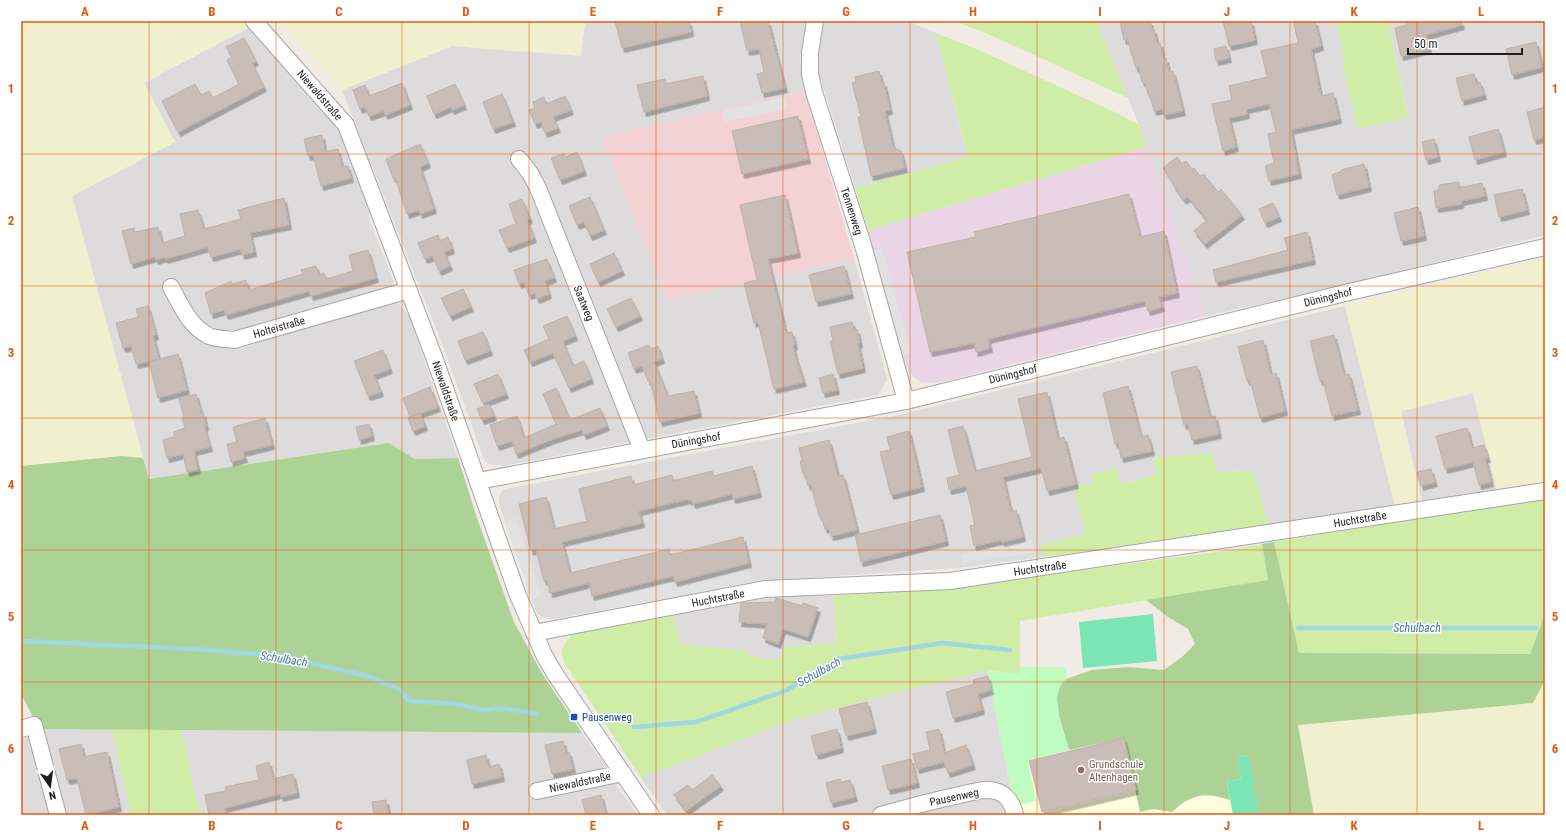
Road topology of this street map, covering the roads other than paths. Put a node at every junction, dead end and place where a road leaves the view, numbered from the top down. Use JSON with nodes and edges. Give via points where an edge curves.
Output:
{"nodes":[{"id":1,"x":254,"y":21,"type":"edge"},
{"id":2,"x":814,"y":21,"type":"edge"},
{"id":3,"x":519,"y":159,"type":"dead end"},
{"id":4,"x":1545,"y":247,"type":"edge"},
{"id":5,"x":171,"y":287,"type":"dead end"},
{"id":6,"x":409,"y":290,"type":"junction"},
{"id":7,"x":906,"y":401,"type":"junction"},
{"id":8,"x":642,"y":450,"type":"junction"},
{"id":9,"x":478,"y":481,"type":"junction"},
{"id":10,"x":1545,"y":491,"type":"edge"},
{"id":11,"x":534,"y":632,"type":"junction"},
{"id":12,"x":28,"y":727,"type":"edge"},
{"id":13,"x":623,"y":773,"type":"junction"},
{"id":14,"x":537,"y":791,"type":"dead end"},
{"id":15,"x":58,"y":815,"type":"edge"},
{"id":16,"x":651,"y":815,"type":"edge"},
{"id":17,"x":881,"y":815,"type":"edge"},
{"id":18,"x":1015,"y":815,"type":"edge"}],
"edges":[{"from":1,"to":6,"type":"street","name":"Niewaldstraße","via":[[346,125]]},
{"from":2,"to":7,"type":"street","name":"Tennenweg","via":[[810,74],[863,245]]},
{"from":3,"to":8,"type":"street","name":"Saatweg","via":[[530,172],[538,188]]},
{"from":4,"to":7,"type":"street","name":"Düningshof","via":[[1332,296]]},
{"from":5,"to":6,"type":"street","name":"Holteistraße","via":[[188,318],[196,327],[209,336],[234,340]]},
{"from":6,"to":9,"type":"street","name":"Niewaldstraße"},
{"from":7,"to":8,"type":"street","name":"Düningshof"},
{"from":8,"to":9,"type":"street","name":"Düningshof"},
{"from":9,"to":11,"type":"street","name":"Niewaldstraße","via":[[517,593]]},
{"from":10,"to":11,"type":"street","name":"Huchtstraße","via":[[960,580],[766,589]]},
{"from":11,"to":13,"type":"street","name":"Niewaldstraße","via":[[555,674]]},
{"from":12,"to":15,"type":"street"},
{"from":13,"to":14,"type":"street","name":"Niewaldstraße"},
{"from":13,"to":16,"type":"street","name":"Niewaldstraße"},
{"from":17,"to":18,"type":"street","name":"Pausenweg","via":[[933,800],[994,790],[1004,794]]}]}
